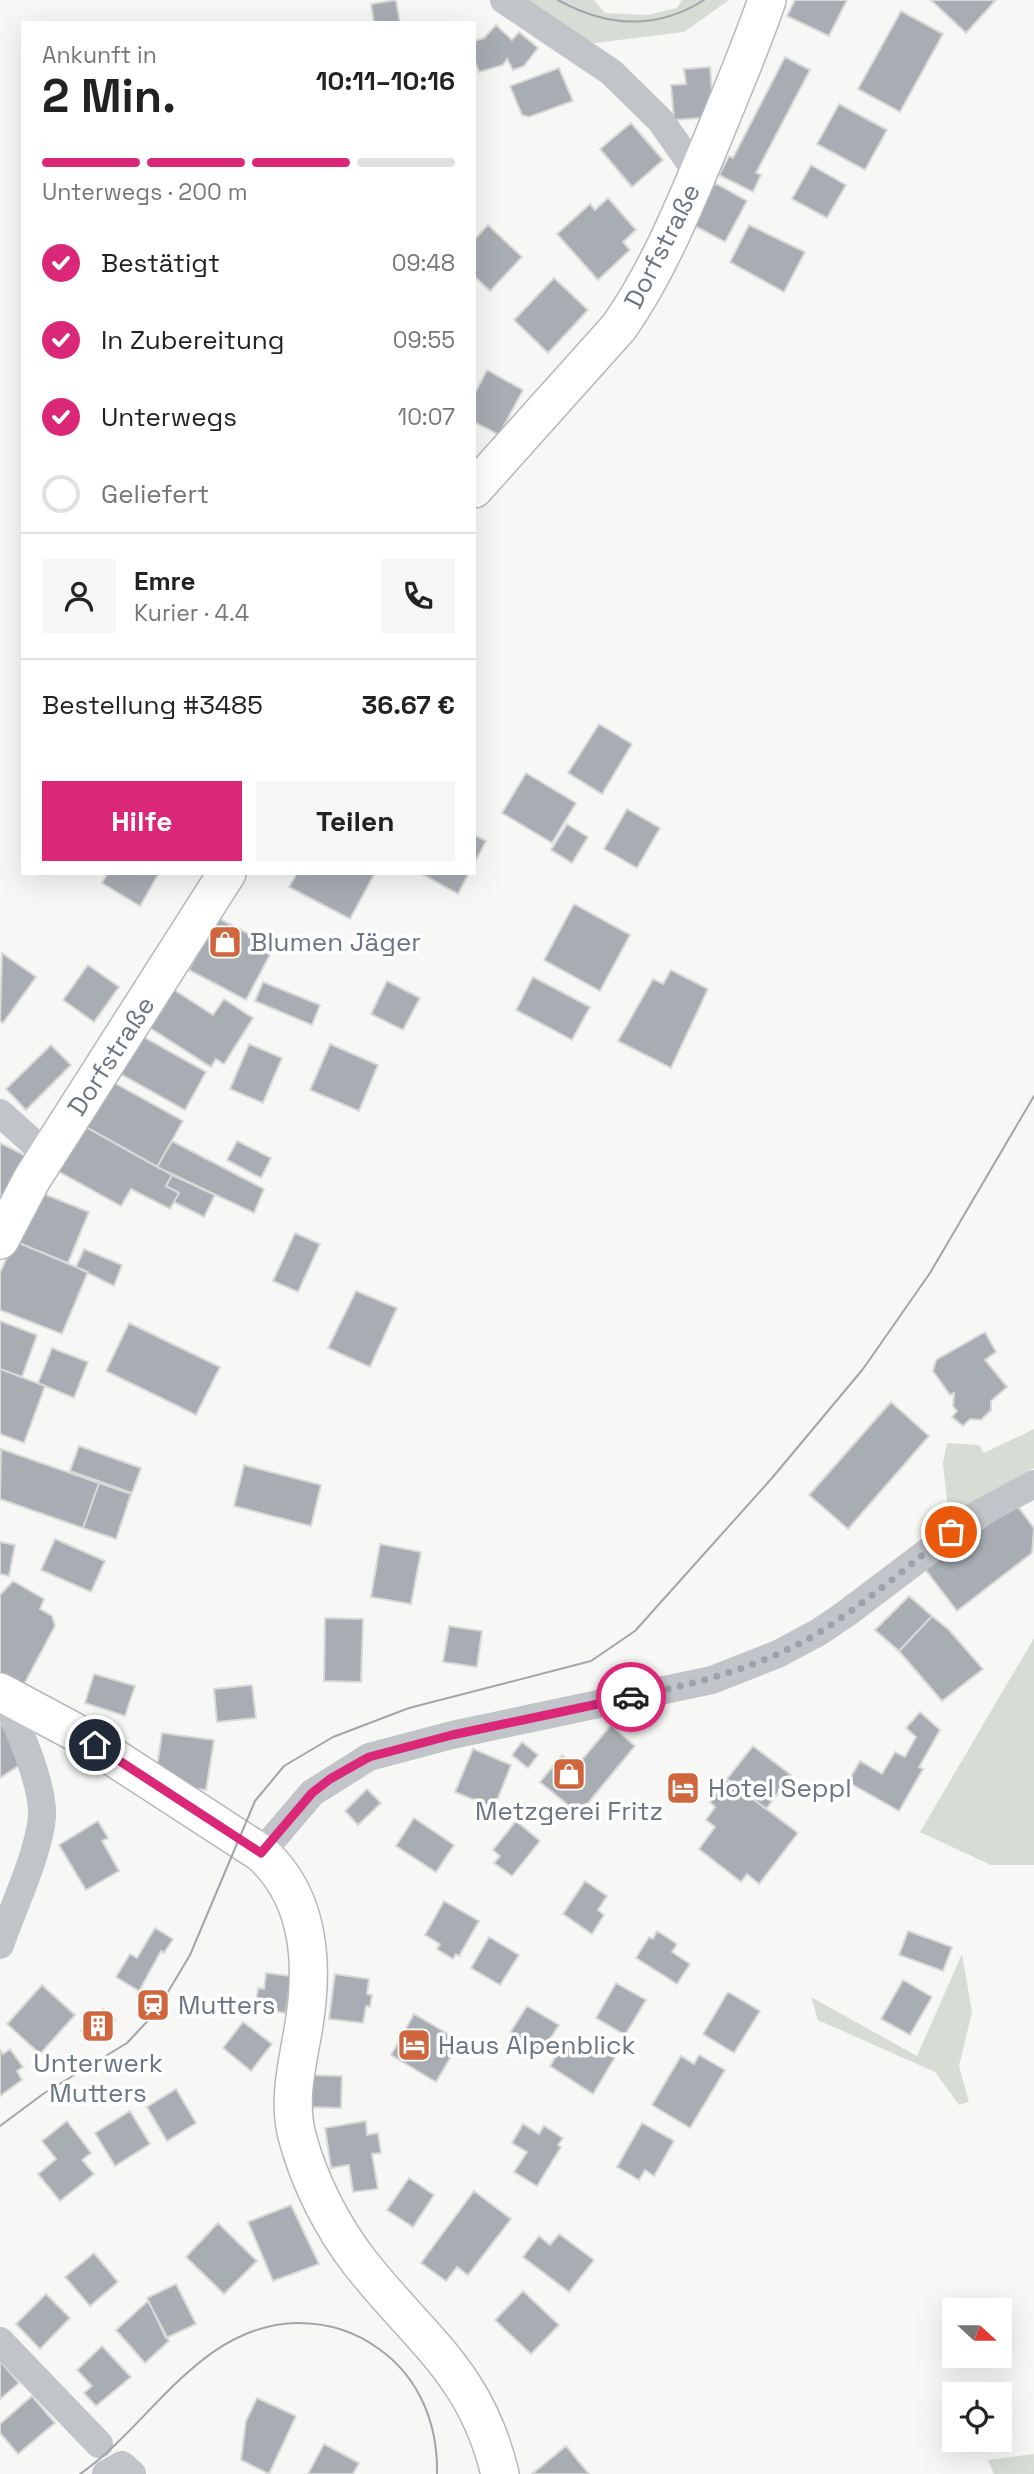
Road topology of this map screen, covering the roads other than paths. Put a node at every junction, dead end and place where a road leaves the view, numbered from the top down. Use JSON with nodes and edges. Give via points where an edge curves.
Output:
{"nodes":[{"id":1,"x":505,"y":0,"type":"edge"},
{"id":2,"x":767,"y":0,"type":"edge"},
{"id":3,"x":698,"y":174,"type":"junction"},
{"id":4,"x":476,"y":487,"type":"edge"},
{"id":5,"x":226,"y":875,"type":"edge"},
{"id":6,"x":0,"y":1113,"type":"edge"},
{"id":7,"x":47,"y":1156,"type":"junction"},
{"id":8,"x":0,"y":1240,"type":"edge"},
{"id":9,"x":1034,"y":1484,"type":"edge"},
{"id":10,"x":2,"y":1693,"type":"edge"},
{"id":11,"x":261,"y":1853,"type":"junction"},
{"id":12,"x":0,"y":1945,"type":"edge"},
{"id":13,"x":0,"y":2341,"type":"edge"},
{"id":14,"x":99,"y":2444,"type":"dead end"},
{"id":15,"x":106,"y":2474,"type":"edge"},
{"id":16,"x":132,"y":2474,"type":"edge"},
{"id":17,"x":500,"y":2474,"type":"edge"}],
"edges":[{"from":1,"to":3,"type":"street","via":[[611,72],[660,120]]},
{"from":2,"to":3,"type":"main road","name":"Dorfstraße"},
{"from":3,"to":4,"type":"main road","name":"Dorfstraße","via":[[663,254],[619,327]]},
{"from":5,"to":7,"type":"main road","name":"Dorfstraße"},
{"from":6,"to":7,"type":"street"},
{"from":7,"to":8,"type":"main road","name":"Dorfstraße"},
{"from":9,"to":11,"type":"street","via":[[975,1516],[837,1620],[778,1654],[712,1679],[369,1757],[312,1793]]},
{"from":10,"to":11,"type":"main road","via":[[73,1731]]},
{"from":10,"to":12,"type":"street","via":[[35,1780],[42,1817]]},
{"from":11,"to":17,"type":"main road","via":[[292,1893],[309,1953],[308,1999],[293,2098],[304,2158],[353,2253],[460,2378],[482,2417]]},
{"from":13,"to":14,"type":"street"},
{"from":15,"to":16,"type":"street","via":[[122,2465]]}]}
